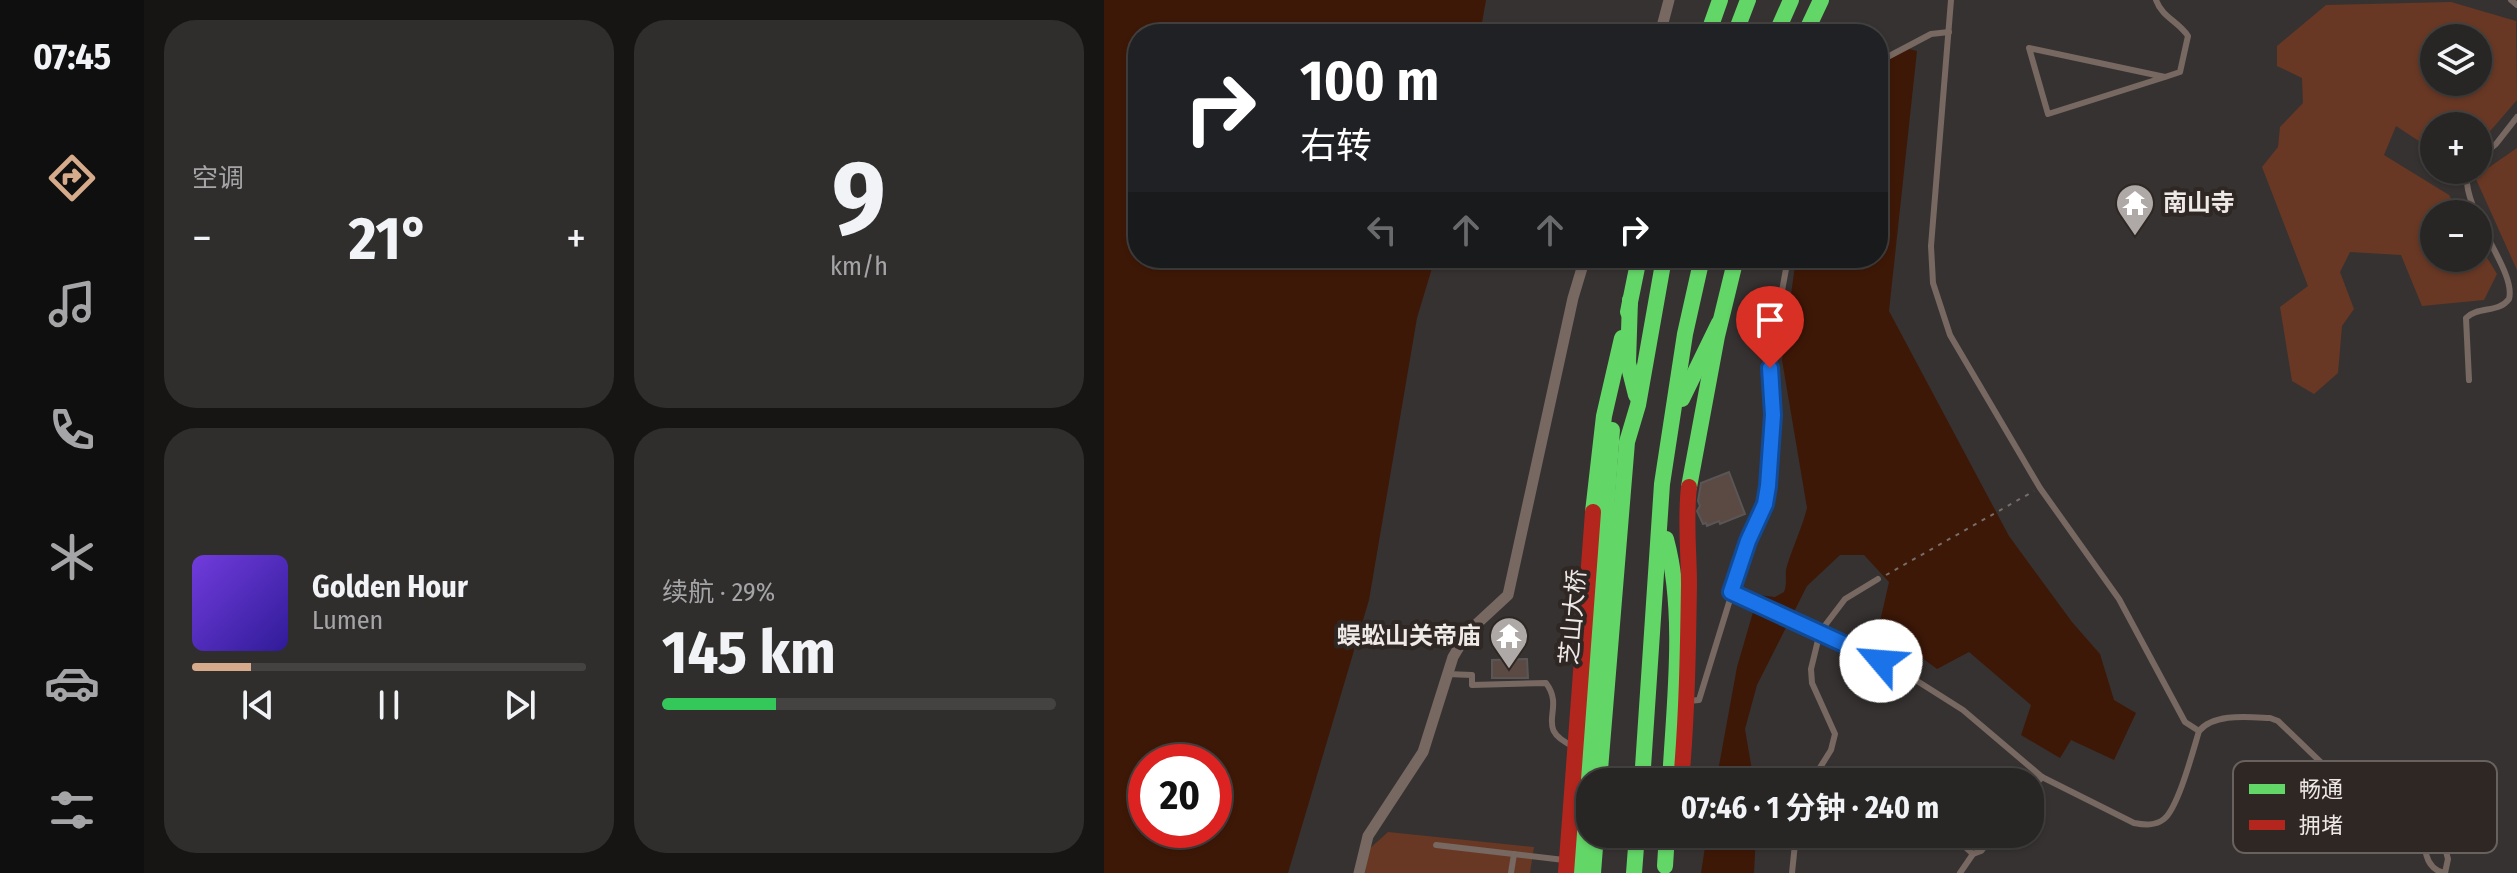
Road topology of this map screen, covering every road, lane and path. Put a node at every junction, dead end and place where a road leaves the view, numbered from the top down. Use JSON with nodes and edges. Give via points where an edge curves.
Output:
{"nodes":[{"id":1,"x":1669,"y":0,"type":"edge"},
{"id":2,"x":1720,"y":0,"type":"edge"},
{"id":3,"x":1748,"y":0,"type":"edge"},
{"id":4,"x":1791,"y":0,"type":"edge"},
{"id":5,"x":1821,"y":0,"type":"edge"},
{"id":6,"x":1951,"y":0,"type":"edge"},
{"id":7,"x":2156,"y":0,"type":"edge"},
{"id":8,"x":2511,"y":0,"type":"edge"},
{"id":9,"x":2517,"y":5,"type":"edge"},
{"id":10,"x":1663,"y":24,"type":"edge"},
{"id":11,"x":1712,"y":24,"type":"edge"},
{"id":12,"x":1739,"y":24,"type":"edge"},
{"id":13,"x":1780,"y":24,"type":"edge"},
{"id":14,"x":1810,"y":24,"type":"edge"},
{"id":15,"x":1949,"y":32,"type":"junction"},
{"id":16,"x":1888,"y":57,"type":"edge"},
{"id":17,"x":2165,"y":77,"type":"junction"},
{"id":18,"x":2517,"y":117,"type":"edge"},
{"id":19,"x":2492,"y":147,"type":"edge"},
{"id":20,"x":2466,"y":184,"type":"edge"},
{"id":21,"x":1582,"y":268,"type":"edge"},
{"id":22,"x":1637,"y":268,"type":"edge"},
{"id":23,"x":1662,"y":268,"type":"edge"},
{"id":24,"x":1700,"y":268,"type":"edge"},
{"id":25,"x":1733,"y":268,"type":"edge"},
{"id":26,"x":1786,"y":268,"type":"edge"},
{"id":27,"x":1630,"y":300,"type":"junction"},
{"id":28,"x":1719,"y":323,"type":"junction"},
{"id":29,"x":1617,"y":365,"type":"junction"},
{"id":30,"x":2469,"y":380,"type":"dead end"},
{"id":31,"x":1638,"y":405,"type":"junction"},
{"id":32,"x":1671,"y":420,"type":"junction"},
{"id":33,"x":1627,"y":442,"type":"junction"},
{"id":34,"x":2040,"y":488,"type":"junction"},
{"id":35,"x":1607,"y":495,"type":"junction"},
{"id":36,"x":1660,"y":521,"type":"junction"},
{"id":37,"x":1878,"y":579,"type":"joint"},
{"id":38,"x":1731,"y":592,"type":"junction"},
{"id":39,"x":1820,"y":632,"type":"junction"},
{"id":40,"x":1447,"y":674,"type":"junction"},
{"id":41,"x":1688,"y":701,"type":"junction"},
{"id":42,"x":2199,"y":731,"type":"junction"},
{"id":43,"x":1575,"y":747,"type":"junction"},
{"id":44,"x":2320,"y":761,"type":"edge"},
{"id":45,"x":1600,"y":768,"type":"edge"},
{"id":46,"x":1643,"y":768,"type":"edge"},
{"id":47,"x":1671,"y":768,"type":"edge"},
{"id":48,"x":1682,"y":768,"type":"edge"},
{"id":49,"x":1820,"y":768,"type":"edge"},
{"id":50,"x":2031,"y":768,"type":"edge"},
{"id":51,"x":2044,"y":778,"type":"edge"},
{"id":52,"x":1436,"y":845,"type":"dead end"},
{"id":53,"x":1595,"y":848,"type":"edge"},
{"id":54,"x":1636,"y":848,"type":"edge"},
{"id":55,"x":1667,"y":848,"type":"edge"},
{"id":56,"x":1674,"y":848,"type":"edge"},
{"id":57,"x":1795,"y":848,"type":"edge"},
{"id":58,"x":1966,"y":848,"type":"edge"},
{"id":59,"x":1983,"y":848,"type":"edge"},
{"id":60,"x":2427,"y":853,"type":"edge"},
{"id":61,"x":2446,"y":853,"type":"edge"},
{"id":62,"x":1514,"y":854,"type":"junction"},
{"id":63,"x":1973,"y":854,"type":"junction"},
{"id":64,"x":1566,"y":866,"type":"edge"},
{"id":65,"x":1668,"y":871,"type":"edge"},
{"id":66,"x":1359,"y":873,"type":"edge"},
{"id":67,"x":1511,"y":873,"type":"edge"},
{"id":68,"x":1579,"y":873,"type":"edge"},
{"id":69,"x":1593,"y":873,"type":"edge"},
{"id":70,"x":1634,"y":873,"type":"edge"},
{"id":71,"x":1792,"y":873,"type":"edge"},
{"id":72,"x":1960,"y":873,"type":"edge"},
{"id":73,"x":2445,"y":873,"type":"edge"}],
"edges":[{"from":1,"to":10,"type":"street"},
{"from":2,"to":11,"type":"main road"},
{"from":3,"to":12,"type":"main road"},
{"from":4,"to":13,"type":"main road"},
{"from":5,"to":14,"type":"main road"},
{"from":6,"to":15,"type":"lane"},
{"from":7,"to":17,"type":"lane","via":[[2188,36],[2180,72]]},
{"from":8,"to":9,"type":"lane"},
{"from":15,"to":16,"type":"lane","via":[[1931,34]]},
{"from":15,"to":34,"type":"lane","via":[[1931,246],[1933,283],[1950,335]]},
{"from":17,"to":17,"type":"lane","via":[[2048,114],[2029,48],[2059,54]]},
{"from":18,"to":19,"type":"lane"},
{"from":20,"to":30,"type":"lane","via":[[2513,272],[2515,288],[2497,308],[2472,311],[2466,318]]},
{"from":21,"to":40,"type":"street","via":[[1508,595],[1468,632]]},
{"from":22,"to":27,"type":"main road"},
{"from":23,"to":31,"type":"main road"},
{"from":24,"to":32,"type":"main road"},
{"from":25,"to":28,"type":"main road"},
{"from":26,"to":38,"type":"lane","via":[[1771,351],[1773,415],[1765,504]]},
{"from":27,"to":29,"type":"main road"},
{"from":27,"to":31,"type":"main road","via":[[1628,363]]},
{"from":28,"to":32,"type":"main road"},
{"from":28,"to":41,"type":"main road","via":[[1690,481]]},
{"from":29,"to":35,"type":"main road","name":"芝山大桥"},
{"from":29,"to":43,"type":"main road","via":[[1597,463]]},
{"from":31,"to":33,"type":"main road"},
{"from":32,"to":36,"type":"main road"},
{"from":33,"to":35,"type":"main road"},
{"from":33,"to":45,"type":"main road"},
{"from":34,"to":37,"type":"path"},
{"from":34,"to":42,"type":"lane","via":[[2119,599],[2185,722]]},
{"from":35,"to":68,"type":"main road","name":"芝山大桥"},
{"from":36,"to":46,"type":"main road"},
{"from":36,"to":47,"type":"main road","via":[[1670,551],[1676,642]]},
{"from":37,"to":39,"type":"lane","via":[[1845,599]]},
{"from":38,"to":39,"type":"lane"},
{"from":38,"to":41,"type":"lane","via":[[1699,700]]},
{"from":39,"to":49,"type":"lane","via":[[1812,683],[1835,734]]},
{"from":39,"to":50,"type":"lane","via":[[1903,672],[1963,710]]},
{"from":40,"to":43,"type":"lane","via":[[1472,675],[1472,685],[1546,683],[1553,693],[1552,732]]},
{"from":40,"to":66,"type":"street","via":[[1423,752],[1368,836]]},
{"from":41,"to":48,"type":"main road"},
{"from":42,"to":44,"type":"lane","via":[[2217,719],[2270,718]]},
{"from":42,"to":51,"type":"lane","via":[[2172,811],[2162,821],[2134,823]]},
{"from":43,"to":64,"type":"main road"},
{"from":52,"to":62,"type":"lane"},
{"from":53,"to":69,"type":"main road"},
{"from":54,"to":70,"type":"main road"},
{"from":55,"to":65,"type":"main road"},
{"from":56,"to":65,"type":"main road"},
{"from":57,"to":71,"type":"lane"},
{"from":58,"to":63,"type":"lane"},
{"from":59,"to":63,"type":"lane"},
{"from":60,"to":73,"type":"lane","via":[[2435,870]]},
{"from":61,"to":73,"type":"lane"},
{"from":62,"to":64,"type":"lane"},
{"from":62,"to":67,"type":"lane"},
{"from":63,"to":72,"type":"lane"}]}
